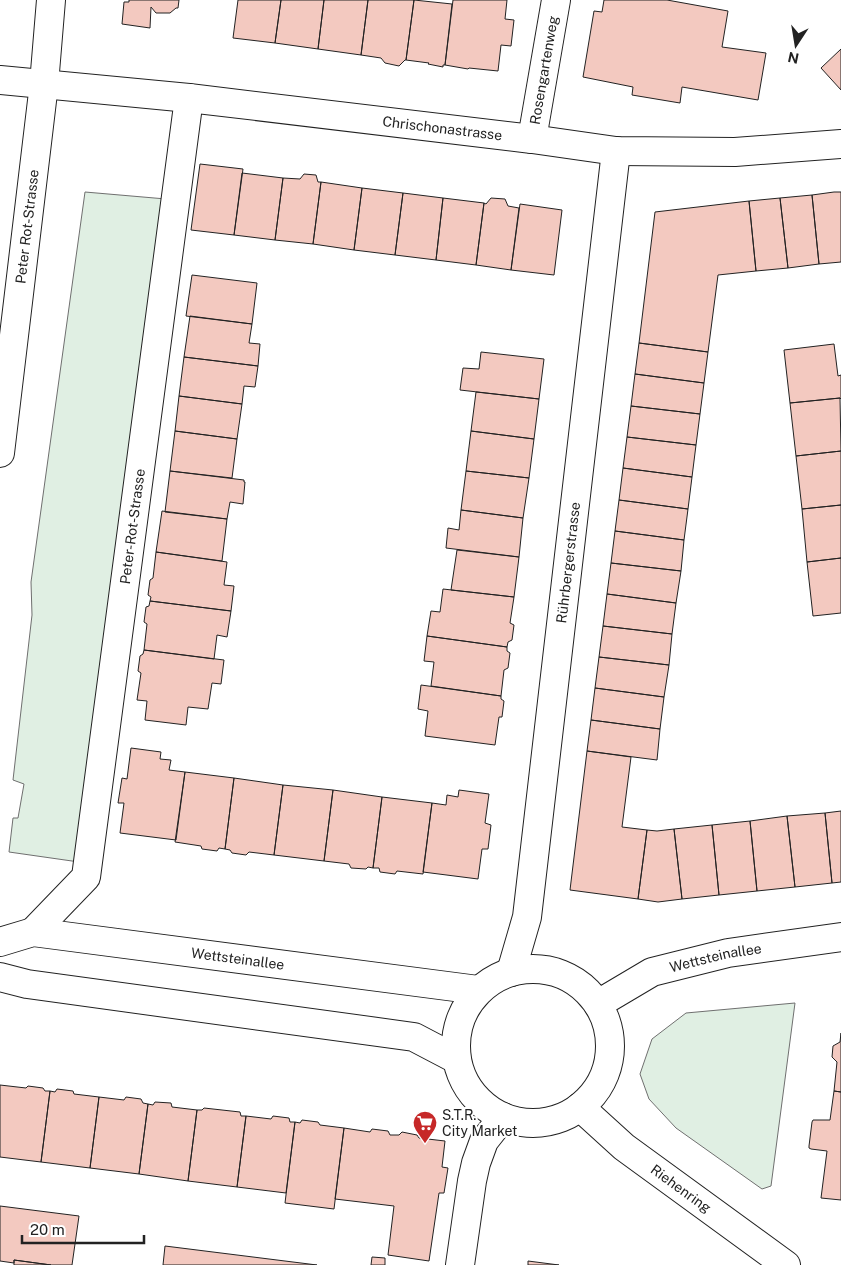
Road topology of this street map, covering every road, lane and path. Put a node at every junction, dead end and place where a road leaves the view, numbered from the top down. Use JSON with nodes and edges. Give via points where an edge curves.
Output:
{"nodes":[{"id":1,"x":51,"y":0,"type":"edge"},
{"id":2,"x":556,"y":0,"type":"edge"},
{"id":3,"x":0,"y":80,"type":"edge"},
{"id":4,"x":44,"y":84,"type":"junction"},
{"id":5,"x":189,"y":98,"type":"junction"},
{"id":6,"x":532,"y":139,"type":"junction"},
{"id":7,"x":841,"y":144,"type":"edge"},
{"id":8,"x":616,"y":151,"type":"junction"},
{"id":9,"x":0,"y":453,"type":"edge"},
{"id":10,"x":33,"y":932,"type":"junction"},
{"id":11,"x":841,"y":937,"type":"edge"},
{"id":12,"x":0,"y":942,"type":"edge"},
{"id":13,"x":511,"y":972,"type":"junction"},
{"id":14,"x":0,"y":977,"type":"edge"},
{"id":15,"x":478,"y":990,"type":"junction"},
{"id":16,"x":598,"y":1004,"type":"junction"},
{"id":17,"x":456,"y":1059,"type":"junction"},
{"id":18,"x":580,"y":1107,"type":"junction"},
{"id":19,"x":503,"y":1117,"type":"junction"},
{"id":20,"x":460,"y":1265,"type":"edge"},
{"id":21,"x":786,"y":1265,"type":"edge"}],
"edges":[{"from":1,"to":4,"type":"street","name":"Peter Rot-Strasse"},
{"from":2,"to":6,"type":"street","name":"Rosengartenweg"},
{"from":3,"to":4,"type":"street","name":"Chrischonastrasse"},
{"from":4,"to":5,"type":"street","name":"Chrischonastrasse"},
{"from":4,"to":9,"type":"street","name":"Peter Rot-Strasse"},
{"from":5,"to":6,"type":"street","name":"Chrischonastrasse"},
{"from":5,"to":10,"type":"street","name":"Peter-Rot-Strasse","via":[[86,877]]},
{"from":6,"to":8,"type":"street","name":"Chrischonastrasse"},
{"from":7,"to":8,"type":"street","name":"Chrischonastrasse","via":[[736,152]]},
{"from":8,"to":13,"type":"street","name":"Rührbergerstrasse","via":[[527,917]]},
{"from":10,"to":12,"type":"street","name":"Wettsteinallee"},
{"from":10,"to":15,"type":"street","name":"Wettsteinallee"},
{"from":11,"to":16,"type":"street","name":"Wettsteinallee","via":[[728,953],[652,972]]},
{"from":13,"to":15,"type":"street","via":[[494,978]]},
{"from":13,"to":16,"type":"street","via":[[534,968],[559,973],[580,985]]},
{"from":14,"to":17,"type":"street","via":[[27,984],[414,1037]]},
{"from":15,"to":17,"type":"street","via":[[463,1012],[456,1036]]},
{"from":16,"to":18,"type":"street","via":[[611,1036],[610,1056],[596,1091]]},
{"from":17,"to":19,"type":"street","via":[[460,1077],[471,1092]]},
{"from":18,"to":19,"type":"street","via":[[560,1118],[530,1123]]},
{"from":18,"to":21,"type":"street","name":"Riehenring","via":[[624,1147]]},
{"from":19,"to":20,"type":"street","via":[[484,1141],[476,1163]]}]}
